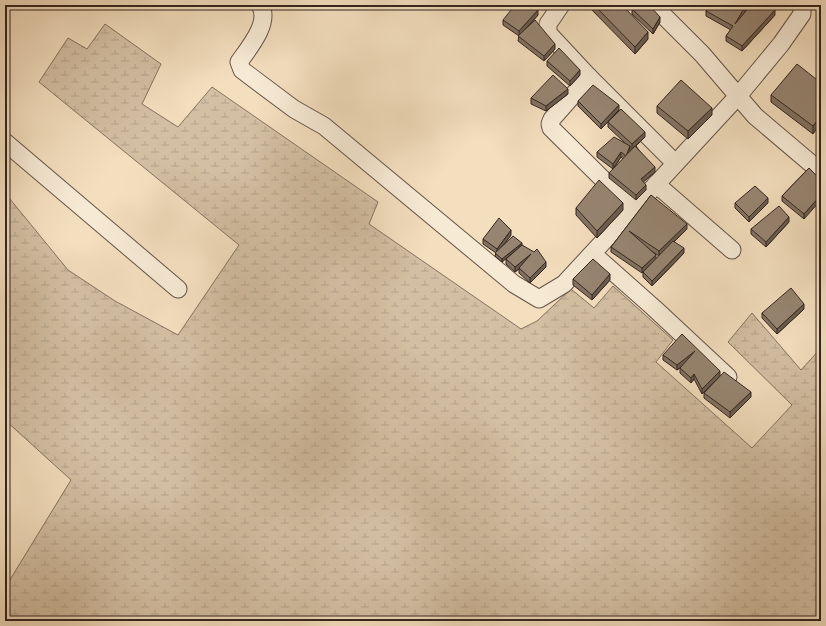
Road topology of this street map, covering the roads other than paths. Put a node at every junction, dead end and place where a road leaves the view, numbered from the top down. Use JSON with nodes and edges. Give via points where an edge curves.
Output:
{"nodes":[{"id":1,"x":260,"y":5,"type":"edge"},
{"id":2,"x":561,"y":5,"type":"edge"},
{"id":3,"x":653,"y":5,"type":"edge"},
{"id":4,"x":802,"y":5,"type":"edge"},
{"id":5,"x":590,"y":77,"type":"junction"},
{"id":6,"x":738,"y":96,"type":"junction"},
{"id":7,"x":5,"y":142,"type":"edge"},
{"id":8,"x":675,"y":163,"type":"junction"},
{"id":9,"x":821,"y":172,"type":"edge"},
{"id":10,"x":656,"y":184,"type":"junction"},
{"id":11,"x":633,"y":209,"type":"junction"},
{"id":12,"x":732,"y":250,"type":"dead end"},
{"id":13,"x":593,"y":254,"type":"junction"},
{"id":14,"x":178,"y":289,"type":"dead end"},
{"id":15,"x":728,"y":377,"type":"edge"}],
"edges":[{"from":1,"to":13,"type":"street","via":[[264,17],[239,62],[242,70],[294,109],[324,126],[514,284],[539,299],[564,284]]},
{"from":2,"to":5,"type":"street","via":[[548,24],[547,30]]},
{"from":3,"to":6,"type":"street","via":[[702,54]]},
{"from":4,"to":6,"type":"street","via":[[802,14],[781,44]]},
{"from":5,"to":8,"type":"street"},
{"from":5,"to":11,"type":"street","via":[[552,119],[551,128]]},
{"from":6,"to":8,"type":"street"},
{"from":6,"to":9,"type":"street","via":[[755,116]]},
{"from":7,"to":14,"type":"street"},
{"from":8,"to":10,"type":"street"},
{"from":10,"to":11,"type":"street"},
{"from":10,"to":12,"type":"street"},
{"from":11,"to":13,"type":"street"},
{"from":13,"to":15,"type":"street"}]}
